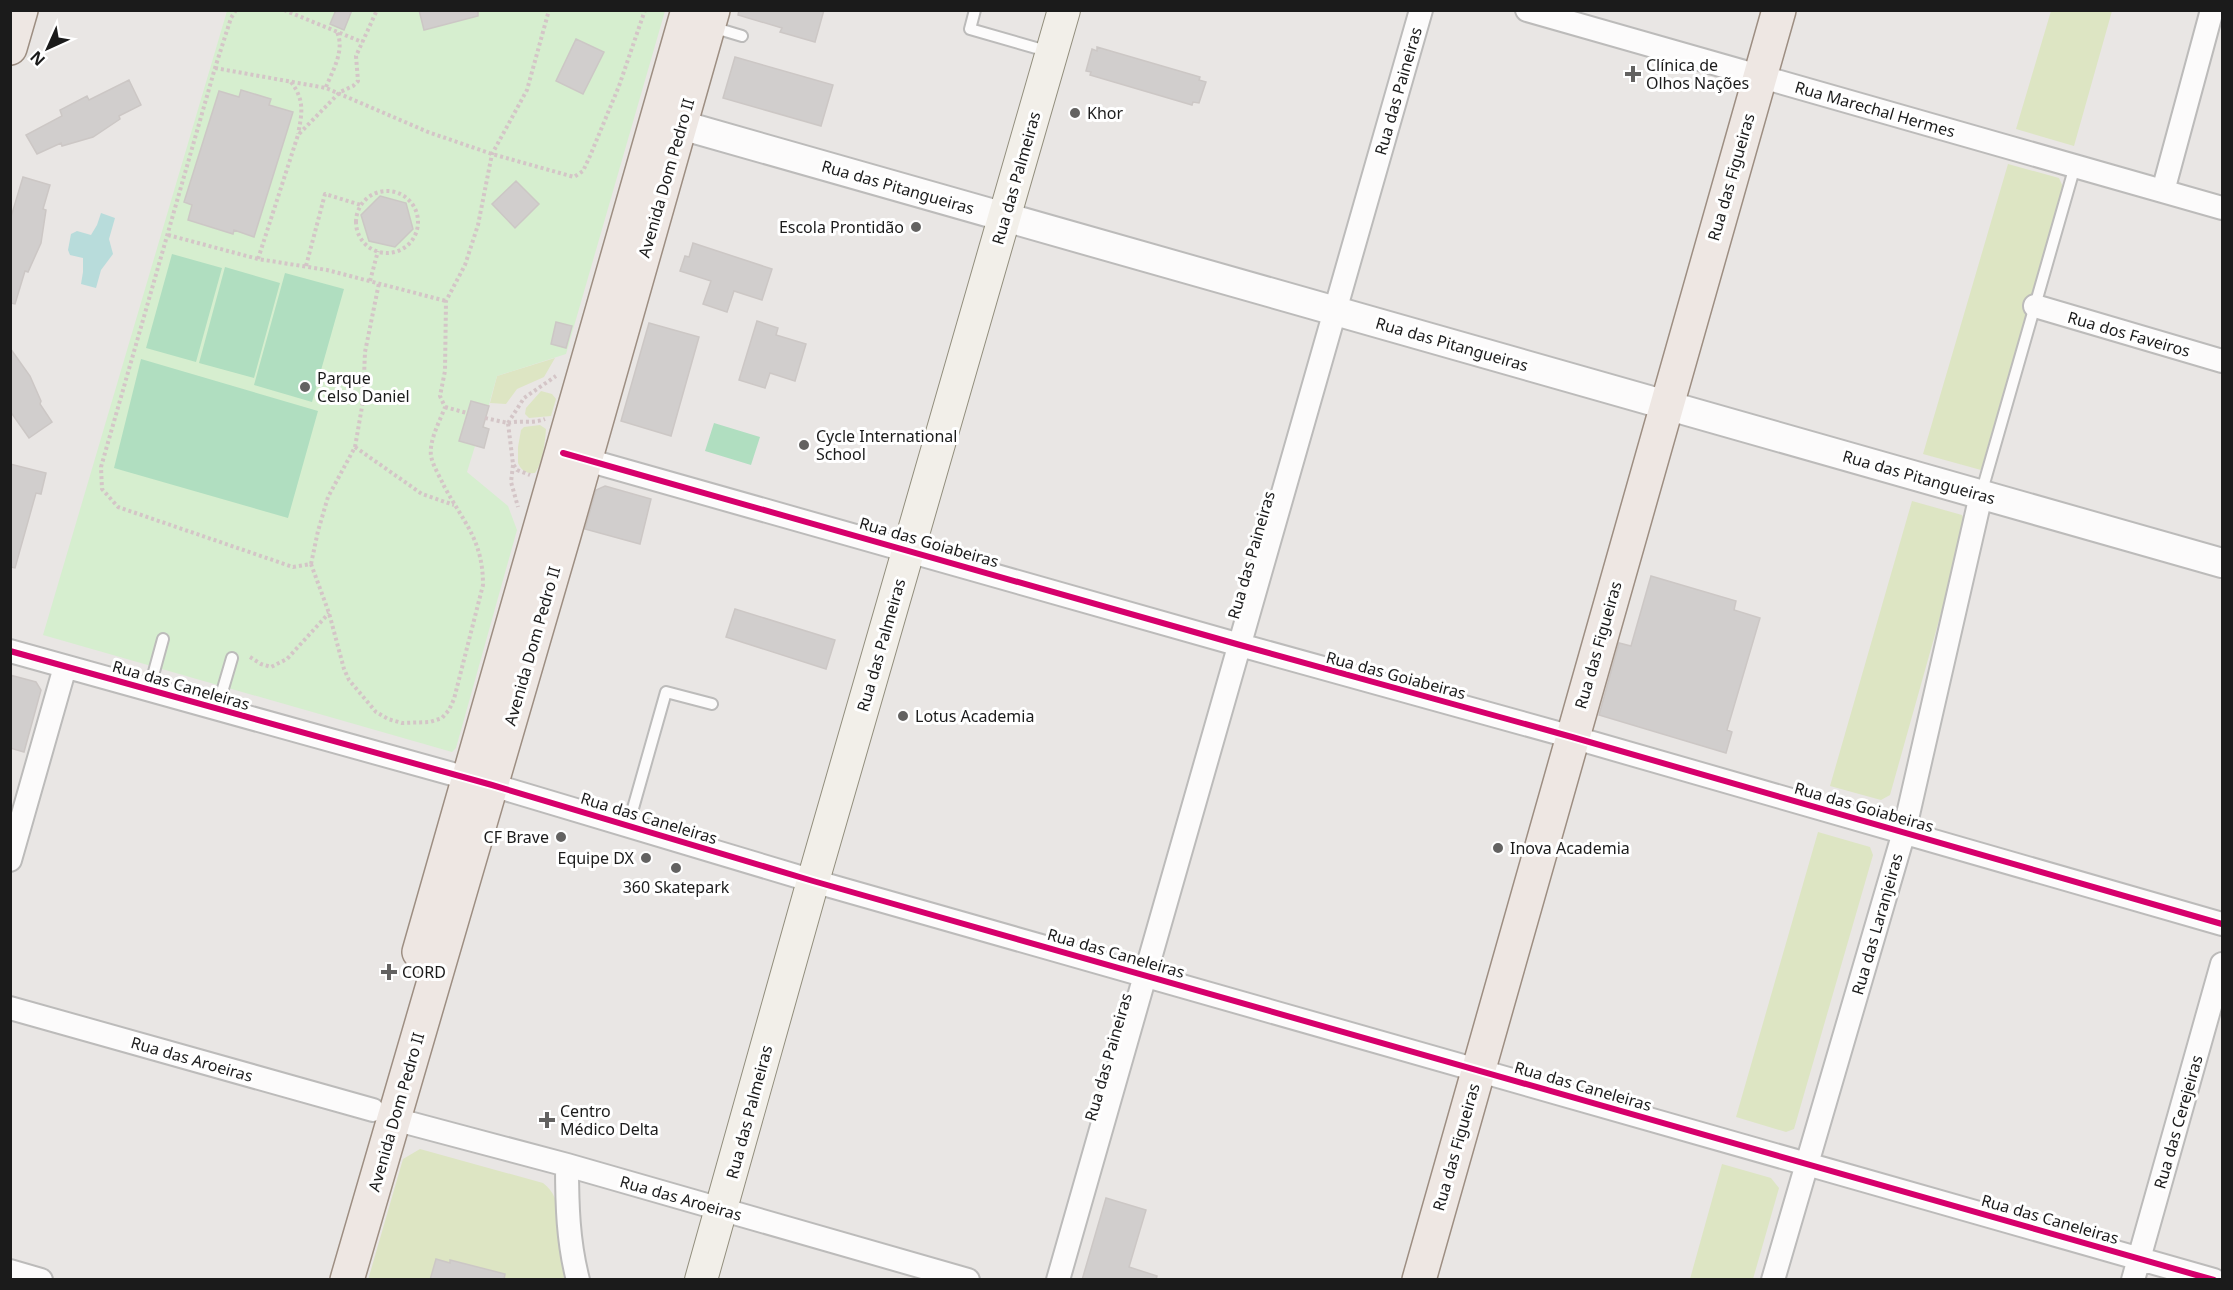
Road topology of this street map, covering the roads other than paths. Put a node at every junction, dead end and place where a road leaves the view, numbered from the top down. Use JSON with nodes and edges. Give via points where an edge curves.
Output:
{"nodes":[{"id":1,"x":21,"y":10,"type":"edge"},
{"id":2,"x":975,"y":10,"type":"edge"},
{"id":3,"x":1064,"y":10,"type":"edge"},
{"id":4,"x":1422,"y":10,"type":"edge"},
{"id":5,"x":1527,"y":10,"type":"edge"},
{"id":6,"x":1779,"y":10,"type":"edge"},
{"id":7,"x":2212,"y":10,"type":"edge"},
{"id":8,"x":704,"y":16,"type":"edge"},
{"id":9,"x":742,"y":36,"type":"dead end"},
{"id":10,"x":10,"y":48,"type":"edge"},
{"id":11,"x":1052,"y":53,"type":"junction"},
{"id":12,"x":1760,"y":76,"type":"junction"},
{"id":13,"x":681,"y":125,"type":"junction"},
{"id":14,"x":2075,"y":166,"type":"junction"},
{"id":15,"x":2163,"y":191,"type":"junction"},
{"id":16,"x":2223,"y":208,"type":"edge"},
{"id":17,"x":1005,"y":217,"type":"junction"},
{"id":18,"x":2036,"y":306,"type":"junction"},
{"id":19,"x":1335,"y":311,"type":"junction"},
{"id":20,"x":2223,"y":361,"type":"edge"},
{"id":21,"x":1666,"y":405,"type":"junction"},
{"id":22,"x":574,"y":456,"type":"junction"},
{"id":23,"x":1981,"y":495,"type":"junction"},
{"id":24,"x":909,"y":550,"type":"junction"},
{"id":25,"x":2223,"y":563,"type":"edge"},
{"id":26,"x":163,"y":639,"type":"dead end"},
{"id":27,"x":1240,"y":645,"type":"junction"},
{"id":28,"x":10,"y":651,"type":"edge"},
{"id":29,"x":232,"y":658,"type":"dead end"},
{"id":30,"x":65,"y":667,"type":"junction"},
{"id":31,"x":149,"y":690,"type":"junction"},
{"id":32,"x":712,"y":705,"type":"dead end"},
{"id":33,"x":218,"y":709,"type":"junction"},
{"id":34,"x":1572,"y":737,"type":"junction"},
{"id":35,"x":480,"y":782,"type":"junction"},
{"id":36,"x":628,"y":826,"type":"junction"},
{"id":37,"x":1904,"y":832,"type":"junction"},
{"id":38,"x":10,"y":860,"type":"edge"},
{"id":39,"x":813,"y":881,"type":"junction"},
{"id":40,"x":2223,"y":924,"type":"edge"},
{"id":41,"x":2223,"y":964,"type":"edge"},
{"id":42,"x":1145,"y":975,"type":"junction"},
{"id":43,"x":10,"y":1008,"type":"edge"},
{"id":44,"x":1478,"y":1071,"type":"junction"},
{"id":45,"x":384,"y":1115,"type":"junction"},
{"id":46,"x":1807,"y":1164,"type":"junction"},
{"id":47,"x":567,"y":1165,"type":"junction"},
{"id":48,"x":722,"y":1209,"type":"junction"},
{"id":49,"x":2136,"y":1269,"type":"edge"},
{"id":50,"x":10,"y":1270,"type":"edge"},
{"id":51,"x":41,"y":1280,"type":"edge"},
{"id":52,"x":324,"y":1280,"type":"edge"},
{"id":53,"x":347,"y":1280,"type":"edge"},
{"id":54,"x":578,"y":1280,"type":"edge"},
{"id":55,"x":701,"y":1280,"type":"edge"},
{"id":56,"x":968,"y":1280,"type":"edge"},
{"id":57,"x":1058,"y":1280,"type":"edge"},
{"id":58,"x":1419,"y":1280,"type":"edge"},
{"id":59,"x":1773,"y":1280,"type":"edge"},
{"id":60,"x":2214,"y":1280,"type":"edge"}],
"edges":[{"from":1,"to":10,"type":"main road"},
{"from":2,"to":11,"type":"lane","via":[[970,29]]},
{"from":3,"to":11,"type":"main road","name":"Rua das Palmeiras"},
{"from":4,"to":19,"type":"street","name":"Rua das Paineiras"},
{"from":5,"to":12,"type":"street","name":"Rua Marechal Hermes"},
{"from":6,"to":12,"type":"main road","name":"Rua das Figueiras"},
{"from":7,"to":15,"type":"street"},
{"from":8,"to":9,"type":"lane"},
{"from":8,"to":13,"type":"main road","name":"Avenida Dom Pedro II"},
{"from":8,"to":22,"type":"main road","name":"Avenida Dom Pedro II"},
{"from":11,"to":17,"type":"main road","name":"Rua das Palmeiras"},
{"from":12,"to":14,"type":"street","name":"Rua Marechal Hermes"},
{"from":12,"to":21,"type":"main road","name":"Rua das Figueiras"},
{"from":13,"to":17,"type":"street","name":"Rua das Pitangueiras"},
{"from":13,"to":22,"type":"main road","name":"Avenida Dom Pedro II"},
{"from":14,"to":15,"type":"street","name":"Rua Marechal Hermes"},
{"from":14,"to":18,"type":"lane"},
{"from":15,"to":16,"type":"street","name":"Rua Marechal Hermes"},
{"from":17,"to":19,"type":"street","name":"Rua das Pitangueiras"},
{"from":17,"to":24,"type":"main road","name":"Rua das Palmeiras"},
{"from":18,"to":20,"type":"street","name":"Rua dos Faveiros"},
{"from":18,"to":23,"type":"lane"},
{"from":19,"to":21,"type":"street","name":"Rua das Pitangueiras"},
{"from":19,"to":27,"type":"street","name":"Rua das Paineiras"},
{"from":21,"to":23,"type":"street","name":"Rua das Pitangueiras"},
{"from":21,"to":34,"type":"main road","name":"Rua das Figueiras"},
{"from":22,"to":24,"type":"street","name":"Rua das Goiabeiras"},
{"from":22,"to":35,"type":"main road","name":"Avenida Dom Pedro II"},
{"from":23,"to":25,"type":"street","name":"Rua das Pitangueiras"},
{"from":23,"to":37,"type":"street","name":"Rua das Laranjeiras"},
{"from":24,"to":27,"type":"street","name":"Rua das Goiabeiras"},
{"from":24,"to":39,"type":"main road","name":"Rua das Palmeiras"},
{"from":26,"to":31,"type":"lane"},
{"from":27,"to":34,"type":"street","name":"Rua das Goiabeiras"},
{"from":27,"to":42,"type":"street","name":"Rua das Paineiras"},
{"from":28,"to":30,"type":"street","name":"Rua das Caneleiras"},
{"from":29,"to":33,"type":"lane"},
{"from":30,"to":31,"type":"street","name":"Rua das Caneleiras"},
{"from":30,"to":38,"type":"street"},
{"from":31,"to":33,"type":"street","name":"Rua das Caneleiras"},
{"from":32,"to":36,"type":"lane","via":[[666,692]]},
{"from":33,"to":35,"type":"street","name":"Rua das Caneleiras"},
{"from":34,"to":37,"type":"street","name":"Rua das Goiabeiras"},
{"from":34,"to":44,"type":"main road","name":"Rua das Figueiras"},
{"from":35,"to":36,"type":"street","name":"Rua das Caneleiras"},
{"from":35,"to":45,"type":"main road","name":"Avenida Dom Pedro II"},
{"from":36,"to":39,"type":"street","name":"Rua das Caneleiras"},
{"from":37,"to":40,"type":"street","name":"Rua das Goiabeiras"},
{"from":37,"to":46,"type":"street","name":"Rua das Laranjeiras"},
{"from":39,"to":42,"type":"street","name":"Rua das Caneleiras"},
{"from":39,"to":48,"type":"main road","name":"Rua das Palmeiras"},
{"from":41,"to":49,"type":"street","name":"Rua das Cerejeiras"},
{"from":42,"to":44,"type":"street","name":"Rua das Caneleiras"},
{"from":42,"to":57,"type":"street","name":"Rua das Paineiras"},
{"from":43,"to":45,"type":"street","name":"Rua das Aroeiras"},
{"from":44,"to":46,"type":"street","name":"Rua das Caneleiras"},
{"from":44,"to":58,"type":"main road","name":"Rua das Figueiras"},
{"from":45,"to":47,"type":"street","name":"Rua das Aroeiras"},
{"from":45,"to":52,"type":"main road","name":"Avenida Dom Pedro II"},
{"from":45,"to":53,"type":"main road","name":"Avenida Dom Pedro II"},
{"from":46,"to":49,"type":"street","name":"Rua das Caneleiras"},
{"from":46,"to":59,"type":"street","name":"Rua das Laranjeiras"},
{"from":47,"to":48,"type":"street","name":"Rua das Aroeiras"},
{"from":47,"to":54,"type":"street","via":[[567,1210]]},
{"from":48,"to":55,"type":"main road","name":"Rua das Palmeiras"},
{"from":48,"to":56,"type":"street","name":"Rua das Aroeiras"},
{"from":49,"to":60,"type":"street","name":"Rua das Caneleiras"},
{"from":50,"to":51,"type":"street"}]}
